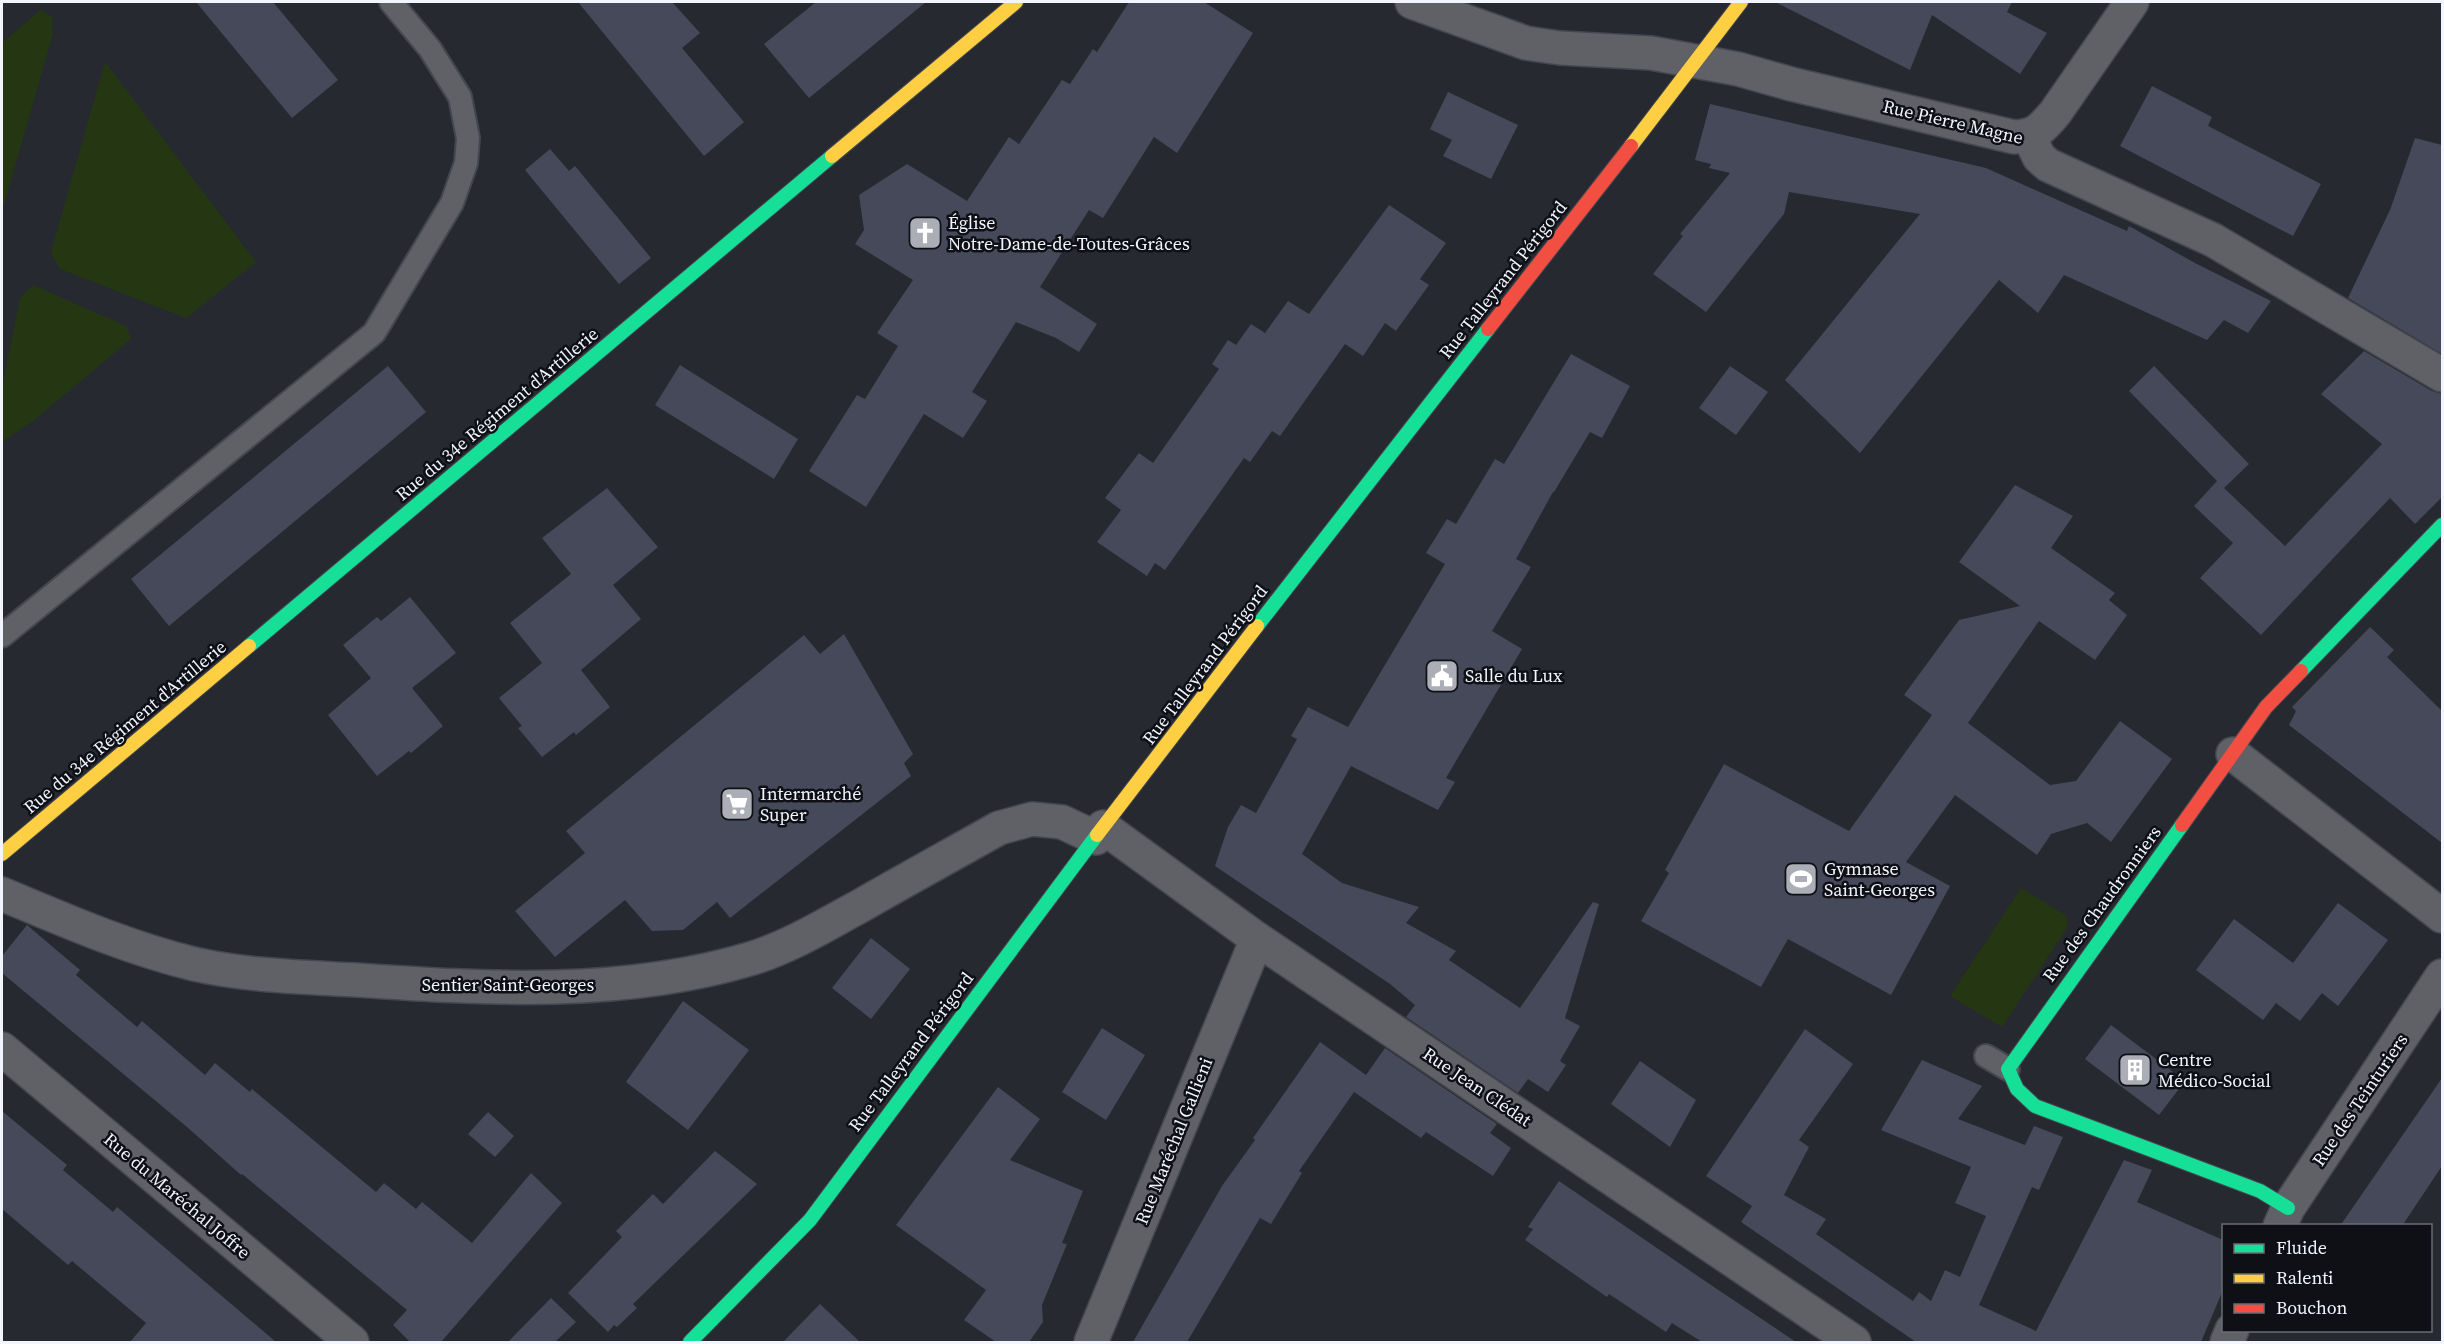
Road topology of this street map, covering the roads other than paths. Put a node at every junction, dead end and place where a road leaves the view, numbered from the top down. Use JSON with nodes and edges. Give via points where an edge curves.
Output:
{"nodes":[{"id":1,"x":391,"y":2,"type":"edge"},
{"id":2,"x":1016,"y":2,"type":"edge"},
{"id":3,"x":1412,"y":2,"type":"edge"},
{"id":4,"x":1741,"y":2,"type":"edge"},
{"id":5,"x":2132,"y":2,"type":"edge"},
{"id":6,"x":1698,"y":61,"type":"junction"},
{"id":7,"x":2029,"y":136,"type":"junction"},
{"id":8,"x":2442,"y":375,"type":"edge"},
{"id":9,"x":2442,"y":525,"type":"edge"},
{"id":10,"x":2,"y":636,"type":"edge"},
{"id":11,"x":2233,"y":754,"type":"junction"},
{"id":12,"x":1099,"y":833,"type":"junction"},
{"id":13,"x":2,"y":854,"type":"edge"},
{"id":14,"x":2,"y":894,"type":"edge"},
{"id":15,"x":2442,"y":916,"type":"edge"},
{"id":16,"x":1257,"y":939,"type":"junction"},
{"id":17,"x":2442,"y":976,"type":"edge"},
{"id":18,"x":2,"y":1049,"type":"edge"},
{"id":19,"x":1986,"y":1056,"type":"dead end"},
{"id":20,"x":2008,"y":1069,"type":"junction"},
{"id":21,"x":2284,"y":1217,"type":"edge"},
{"id":22,"x":352,"y":1342,"type":"edge"},
{"id":23,"x":690,"y":1342,"type":"edge"},
{"id":24,"x":1091,"y":1342,"type":"edge"},
{"id":25,"x":1854,"y":1342,"type":"edge"}],
"edges":[{"from":1,"to":10,"type":"lane","via":[[430,49],[460,97],[468,138],[466,163],[452,203],[374,333]]},
{"from":2,"to":13,"type":"street","name":"Rue du 34e Régiment d'Artillerie"},
{"from":3,"to":6,"type":"street","name":"Rue Pierre Magne","via":[[1526,42]]},
{"from":4,"to":6,"type":"street","name":"Rue Talleyrand Périgord"},
{"from":5,"to":7,"type":"street","via":[[2055,113]]},
{"from":6,"to":7,"type":"street","name":"Rue Pierre Magne","via":[[1972,128],[2014,137]]},
{"from":6,"to":12,"type":"street","name":"Rue Talleyrand Périgord"},
{"from":7,"to":8,"type":"street","name":"Rue Pierre Magne","via":[[2039,157],[2048,165],[2213,240]]},
{"from":9,"to":11,"type":"street","name":"Rue des Chaudronniers","via":[[2266,706]]},
{"from":11,"to":15,"type":"street"},
{"from":11,"to":20,"type":"street","name":"Rue des Chaudronniers"},
{"from":12,"to":14,"type":"street","name":"Sentier Saint-Georges","via":[[1062,822],[1032,819],[999,828],[811,933],[756,957],[686,976],[610,985],[537,988],[403,984],[248,973],[195,964],[143,949]]},
{"from":12,"to":16,"type":"street","name":"Rue Jean Clédat"},
{"from":12,"to":23,"type":"street","name":"Rue Talleyrand Périgord","via":[[810,1220]]},
{"from":16,"to":24,"type":"street","name":"Rue Maréchal Gallieni"},
{"from":16,"to":25,"type":"street","name":"Rue Jean Clédat"},
{"from":17,"to":21,"type":"street","name":"Rue des Teinturiers"},
{"from":18,"to":22,"type":"street","name":"Rue du Maréchal Joffre"},
{"from":19,"to":20,"type":"lane"},
{"from":20,"to":21,"type":"street","via":[[2017,1089],[2035,1106],[2260,1191]]}]}
